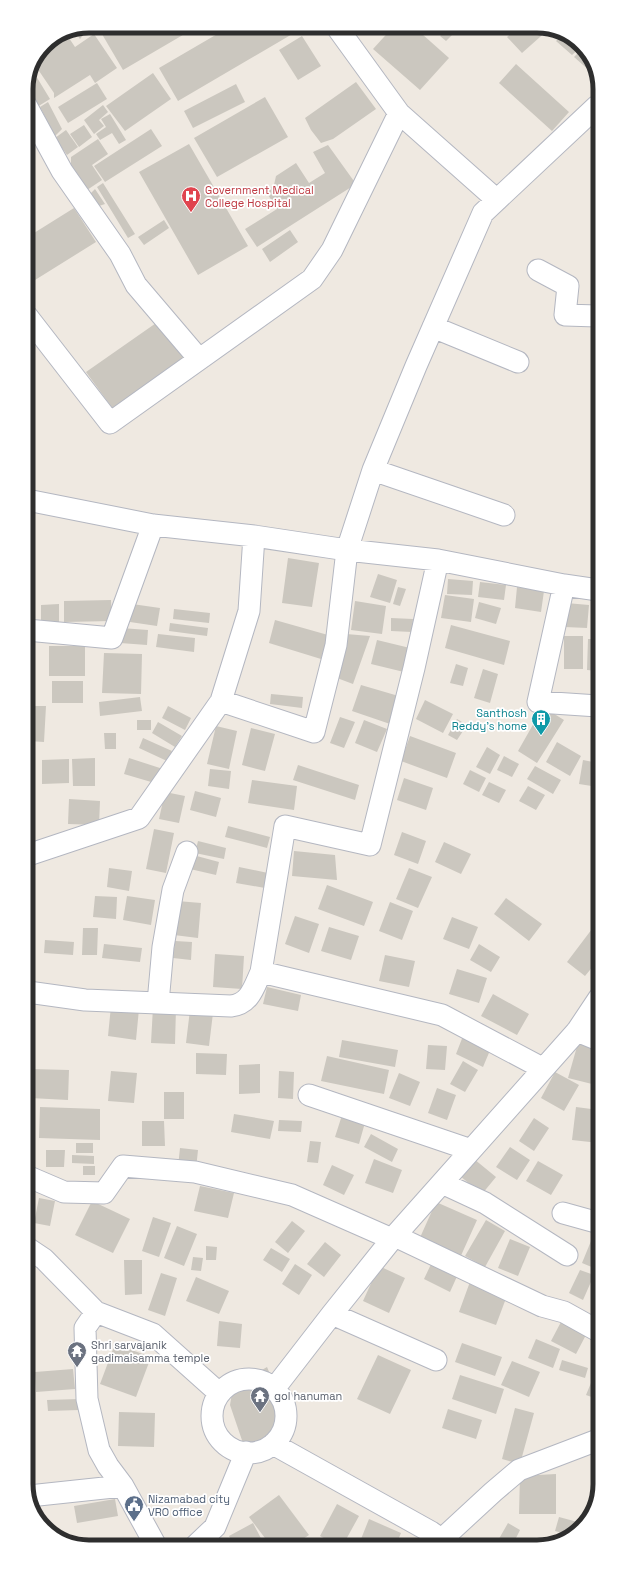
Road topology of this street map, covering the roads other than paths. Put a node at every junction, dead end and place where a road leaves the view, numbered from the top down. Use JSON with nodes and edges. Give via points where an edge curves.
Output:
{"nodes":[{"id":1,"x":341,"y":33,"type":"edge"},
{"id":2,"x":593,"y":110,"type":"edge"},
{"id":3,"x":399,"y":113,"type":"junction"},
{"id":4,"x":33,"y":118,"type":"edge"},
{"id":5,"x":497,"y":200,"type":"junction"},
{"id":6,"x":538,"y":270,"type":"dead end"},
{"id":7,"x":593,"y":316,"type":"edge"},
{"id":8,"x":33,"y":324,"type":"edge"},
{"id":9,"x":433,"y":327,"type":"junction"},
{"id":10,"x":199,"y":359,"type":"junction"},
{"id":11,"x":518,"y":362,"type":"dead end"},
{"id":12,"x":373,"y":470,"type":"junction"},
{"id":13,"x":33,"y":501,"type":"edge"},
{"id":14,"x":504,"y":515,"type":"dead end"},
{"id":15,"x":153,"y":525,"type":"junction"},
{"id":16,"x":254,"y":536,"type":"junction"},
{"id":17,"x":346,"y":550,"type":"junction"},
{"id":18,"x":438,"y":560,"type":"junction"},
{"id":19,"x":564,"y":585,"type":"junction"},
{"id":20,"x":593,"y":589,"type":"edge"},
{"id":21,"x":33,"y":631,"type":"edge"},
{"id":22,"x":221,"y":702,"type":"junction"},
{"id":23,"x":593,"y":706,"type":"edge"},
{"id":24,"x":187,"y":852,"type":"dead end"},
{"id":25,"x":33,"y":853,"type":"edge"},
{"id":26,"x":261,"y":972,"type":"junction"},
{"id":27,"x":33,"y":993,"type":"edge"},
{"id":28,"x":158,"y":1003,"type":"junction"},
{"id":29,"x":593,"y":1007,"type":"edge"},
{"id":30,"x":577,"y":1031,"type":"junction"},
{"id":31,"x":593,"y":1038,"type":"edge"},
{"id":32,"x":542,"y":1068,"type":"junction"},
{"id":33,"x":310,"y":1095,"type":"dead end"},
{"id":34,"x":471,"y":1150,"type":"junction"},
{"id":35,"x":33,"y":1179,"type":"edge"},
{"id":36,"x":442,"y":1183,"type":"junction"},
{"id":37,"x":563,"y":1213,"type":"dead end"},
{"id":38,"x":593,"y":1221,"type":"edge"},
{"id":39,"x":394,"y":1237,"type":"junction"},
{"id":40,"x":33,"y":1252,"type":"edge"},
{"id":41,"x":567,"y":1255,"type":"dead end"},
{"id":42,"x":96,"y":1312,"type":"junction"},
{"id":43,"x":332,"y":1314,"type":"junction"},
{"id":44,"x":593,"y":1328,"type":"edge"},
{"id":45,"x":436,"y":1360,"type":"dead end"},
{"id":46,"x":274,"y":1389,"type":"junction"},
{"id":47,"x":219,"y":1394,"type":"junction"},
{"id":48,"x":593,"y":1441,"type":"edge"},
{"id":49,"x":273,"y":1444,"type":"junction"},
{"id":50,"x":246,"y":1452,"type":"junction"},
{"id":51,"x":122,"y":1486,"type":"junction"},
{"id":52,"x":34,"y":1495,"type":"edge"},
{"id":53,"x":153,"y":1540,"type":"edge"},
{"id":54,"x":201,"y":1540,"type":"edge"},
{"id":55,"x":441,"y":1540,"type":"edge"},
{"id":56,"x":446,"y":1540,"type":"edge"}],
"edges":[{"from":1,"to":3,"type":"street"},
{"from":2,"to":5,"type":"street"},
{"from":3,"to":5,"type":"street"},
{"from":3,"to":10,"type":"street","via":[[332,250],[312,279]]},
{"from":4,"to":10,"type":"street","via":[[62,171],[120,254],[136,285]]},
{"from":5,"to":9,"type":"street","via":[[483,213]]},
{"from":6,"to":7,"type":"street","via":[[568,286],[565,315]]},
{"from":8,"to":10,"type":"street","via":[[110,422]]},
{"from":9,"to":11,"type":"street"},
{"from":9,"to":12,"type":"street"},
{"from":12,"to":14,"type":"street"},
{"from":12,"to":17,"type":"street"},
{"from":13,"to":15,"type":"street"},
{"from":15,"to":16,"type":"street"},
{"from":15,"to":21,"type":"street","via":[[112,638]]},
{"from":16,"to":17,"type":"street"},
{"from":16,"to":22,"type":"street","via":[[249,611]]},
{"from":17,"to":18,"type":"street"},
{"from":17,"to":22,"type":"street","via":[[336,646],[314,732]]},
{"from":18,"to":19,"type":"street"},
{"from":18,"to":26,"type":"street","via":[[370,845],[285,826]]},
{"from":19,"to":20,"type":"street"},
{"from":19,"to":23,"type":"street","via":[[538,702]]},
{"from":22,"to":25,"type":"street","via":[[140,818]]},
{"from":24,"to":28,"type":"street","via":[[173,890],[163,947]]},
{"from":26,"to":28,"type":"street","via":[[248,998],[238,1005]]},
{"from":26,"to":32,"type":"street","via":[[442,1015]]},
{"from":27,"to":28,"type":"street","via":[[85,1000]]},
{"from":29,"to":30,"type":"street"},
{"from":30,"to":31,"type":"street"},
{"from":30,"to":32,"type":"street"},
{"from":32,"to":34,"type":"street"},
{"from":33,"to":34,"type":"street"},
{"from":34,"to":36,"type":"street"},
{"from":35,"to":39,"type":"street","via":[[64,1192],[104,1193],[123,1166],[195,1172],[292,1195]]},
{"from":36,"to":39,"type":"street"},
{"from":36,"to":41,"type":"street","via":[[485,1203]]},
{"from":37,"to":38,"type":"street"},
{"from":39,"to":43,"type":"street"},
{"from":39,"to":44,"type":"street","via":[[542,1306],[564,1312]]},
{"from":40,"to":42,"type":"street","via":[[44,1259]]},
{"from":42,"to":47,"type":"street","via":[[153,1334]]},
{"from":42,"to":51,"type":"street","via":[[85,1328],[87,1398],[99,1450]]},
{"from":43,"to":45,"type":"street"},
{"from":43,"to":46,"type":"street"},
{"from":46,"to":47,"type":"street","via":[[264,1382],[240,1380],[228,1385]]},
{"from":46,"to":49,"type":"street","via":[[282,1399],[286,1411],[281,1434]]},
{"from":47,"to":50,"type":"street","via":[[212,1416],[219,1438],[238,1452]]},
{"from":48,"to":56,"type":"street","via":[[519,1470],[493,1492]]},
{"from":49,"to":50,"type":"street","via":[[262,1450]]},
{"from":49,"to":55,"type":"street"},
{"from":50,"to":54,"type":"street","via":[[215,1527]]},
{"from":51,"to":52,"type":"street"},
{"from":51,"to":53,"type":"street"}]}
